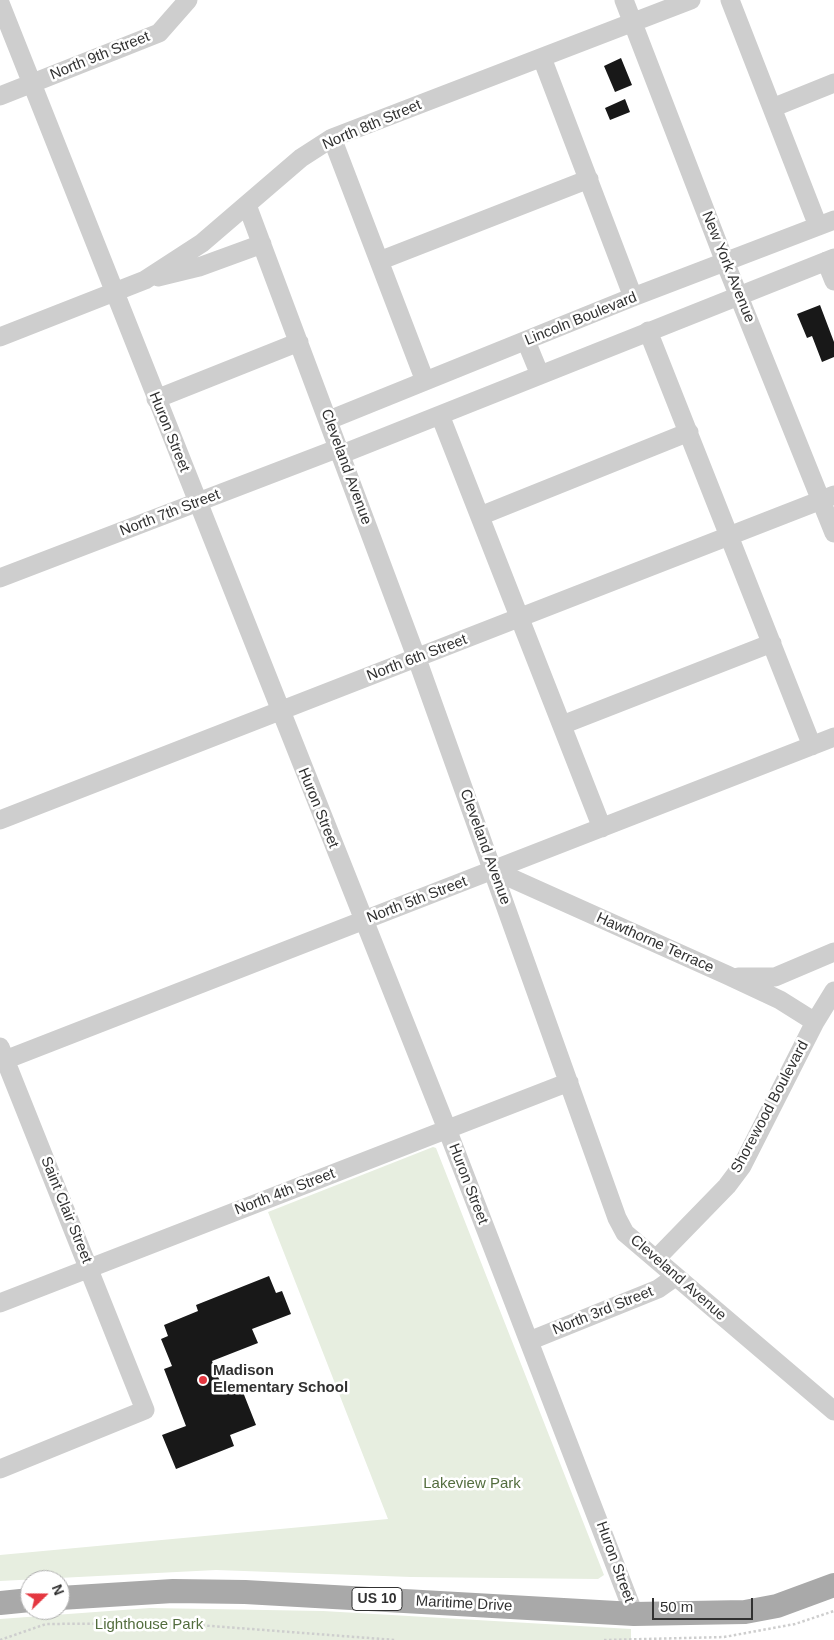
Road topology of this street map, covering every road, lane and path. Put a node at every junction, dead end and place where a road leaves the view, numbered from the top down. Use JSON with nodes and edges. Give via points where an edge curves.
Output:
{"nodes":[{"id":1,"x":188,"y":0,"type":"edge"},
{"id":2,"x":624,"y":0,"type":"edge"},
{"id":3,"x":691,"y":0,"type":"edge"},
{"id":4,"x":730,"y":0,"type":"edge"},
{"id":5,"x":0,"y":4,"type":"edge"},
{"id":6,"x":633,"y":22,"type":"junction"},
{"id":7,"x":542,"y":58,"type":"junction"},
{"id":8,"x":32,"y":83,"type":"junction"},
{"id":9,"x":834,"y":83,"type":"edge"},
{"id":10,"x":0,"y":96,"type":"edge"},
{"id":11,"x":772,"y":108,"type":"junction"},
{"id":12,"x":332,"y":138,"type":"junction"},
{"id":13,"x":588,"y":179,"type":"junction"},
{"id":14,"x":247,"y":205,"type":"junction"},
{"id":15,"x":826,"y":223,"type":"edge"},
{"id":16,"x":262,"y":244,"type":"junction"},
{"id":17,"x":830,"y":259,"type":"edge"},
{"id":18,"x":379,"y":261,"type":"junction"},
{"id":19,"x":725,"y":262,"type":"junction"},
{"id":20,"x":144,"y":280,"type":"junction"},
{"id":21,"x":834,"y":282,"type":"edge"},
{"id":22,"x":114,"y":293,"type":"junction"},
{"id":23,"x":738,"y":295,"type":"junction"},
{"id":24,"x":633,"y":297,"type":"junction"},
{"id":25,"x":648,"y":331,"type":"junction"},
{"id":26,"x":0,"y":338,"type":"edge"},
{"id":27,"x":526,"y":341,"type":"junction"},
{"id":28,"x":299,"y":342,"type":"junction"},
{"id":29,"x":540,"y":375,"type":"junction"},
{"id":30,"x":425,"y":381,"type":"junction"},
{"id":31,"x":156,"y":399,"type":"junction"},
{"id":32,"x":440,"y":414,"type":"junction"},
{"id":33,"x":329,"y":420,"type":"junction"},
{"id":34,"x":688,"y":432,"type":"junction"},
{"id":35,"x":340,"y":451,"type":"junction"},
{"id":36,"x":828,"y":497,"type":"edge"},
{"id":37,"x":197,"y":502,"type":"junction"},
{"id":38,"x":480,"y":516,"type":"junction"},
{"id":39,"x":834,"y":533,"type":"edge"},
{"id":40,"x":730,"y":536,"type":"junction"},
{"id":41,"x":0,"y":578,"type":"edge"},
{"id":42,"x":521,"y":618,"type":"junction"},
{"id":43,"x":772,"y":643,"type":"junction"},
{"id":44,"x":417,"y":658,"type":"junction"},
{"id":45,"x":280,"y":712,"type":"junction"},
{"id":46,"x":562,"y":725,"type":"junction"},
{"id":47,"x":834,"y":737,"type":"edge"},
{"id":48,"x":812,"y":746,"type":"junction"},
{"id":49,"x":0,"y":820,"type":"edge"},
{"id":50,"x":602,"y":828,"type":"junction"},
{"id":51,"x":493,"y":870,"type":"junction"},
{"id":52,"x":363,"y":921,"type":"junction"},
{"id":53,"x":834,"y":952,"type":"edge"},
{"id":54,"x":727,"y":975,"type":"junction"},
{"id":55,"x":834,"y":991,"type":"edge"},
{"id":56,"x":823,"y":1021,"type":"edge"},
{"id":57,"x":2,"y":1056,"type":"edge"},
{"id":58,"x":569,"y":1082,"type":"junction"},
{"id":59,"x":447,"y":1129,"type":"junction"},
{"id":60,"x":656,"y":1259,"type":"junction"},
{"id":61,"x":89,"y":1268,"type":"junction"},
{"id":62,"x":675,"y":1277,"type":"junction"},
{"id":63,"x":0,"y":1303,"type":"edge"},
{"id":64,"x":529,"y":1341,"type":"junction"},
{"id":65,"x":834,"y":1411,"type":"edge"},
{"id":66,"x":0,"y":1469,"type":"edge"},
{"id":67,"x":834,"y":1586,"type":"edge"},
{"id":68,"x":70,"y":1597,"type":"edge"},
{"id":69,"x":20,"y":1601,"type":"edge"},
{"id":70,"x":0,"y":1603,"type":"edge"},
{"id":71,"x":834,"y":1611,"type":"edge"},
{"id":72,"x":634,"y":1614,"type":"junction"},
{"id":73,"x":0,"y":1640,"type":"edge"},
{"id":74,"x":388,"y":1640,"type":"edge"},
{"id":75,"x":395,"y":1640,"type":"edge"},
{"id":76,"x":604,"y":1640,"type":"edge"}],
"edges":[{"from":1,"to":8,"type":"street","name":"North 9th Street","via":[[159,33]]},
{"from":2,"to":6,"type":"street","name":"New York Avenue"},
{"from":3,"to":6,"type":"street","name":"North 8th Street"},
{"from":4,"to":11,"type":"street"},
{"from":5,"to":8,"type":"street","name":"Huron Street"},
{"from":6,"to":7,"type":"street","name":"North 8th Street"},
{"from":6,"to":19,"type":"street","name":"New York Avenue"},
{"from":7,"to":12,"type":"street","name":"North 8th Street"},
{"from":7,"to":13,"type":"street"},
{"from":8,"to":10,"type":"street","name":"North 9th Street"},
{"from":8,"to":22,"type":"street","name":"Huron Street"},
{"from":9,"to":11,"type":"street"},
{"from":11,"to":15,"type":"street"},
{"from":12,"to":14,"type":"street","name":"North 8th Street","via":[[301,158]]},
{"from":12,"to":18,"type":"street"},
{"from":13,"to":18,"type":"street"},
{"from":13,"to":24,"type":"street"},
{"from":14,"to":16,"type":"street","name":"Cleveland Avenue"},
{"from":14,"to":20,"type":"street","name":"North 8th Street","via":[[202,243]]},
{"from":15,"to":19,"type":"street","name":"Lincoln Boulevard"},
{"from":16,"to":20,"type":"street","via":[[199,267]]},
{"from":16,"to":28,"type":"street","name":"Cleveland Avenue"},
{"from":17,"to":21,"type":"street"},
{"from":17,"to":23,"type":"street"},
{"from":18,"to":30,"type":"street"},
{"from":19,"to":23,"type":"street","name":"New York Avenue"},
{"from":19,"to":24,"type":"street","name":"Lincoln Boulevard"},
{"from":20,"to":22,"type":"street","name":"North 8th Street"},
{"from":22,"to":26,"type":"street","name":"North 8th Street"},
{"from":22,"to":31,"type":"street","name":"Huron Street"},
{"from":23,"to":25,"type":"street"},
{"from":23,"to":36,"type":"street","name":"New York Avenue"},
{"from":24,"to":27,"type":"street","name":"Lincoln Boulevard"},
{"from":25,"to":29,"type":"street"},
{"from":25,"to":34,"type":"street"},
{"from":27,"to":29,"type":"street"},
{"from":27,"to":30,"type":"street","name":"Lincoln Boulevard"},
{"from":28,"to":31,"type":"street"},
{"from":28,"to":33,"type":"street","name":"Cleveland Avenue"},
{"from":29,"to":32,"type":"street"},
{"from":30,"to":33,"type":"street","name":"Lincoln Boulevard"},
{"from":31,"to":37,"type":"street","name":"Huron Street"},
{"from":32,"to":35,"type":"street"},
{"from":32,"to":38,"type":"street"},
{"from":33,"to":35,"type":"street","name":"Cleveland Avenue"},
{"from":34,"to":38,"type":"street"},
{"from":34,"to":40,"type":"street"},
{"from":35,"to":37,"type":"street","name":"North 7th Street"},
{"from":35,"to":44,"type":"street","name":"Cleveland Avenue"},
{"from":36,"to":39,"type":"street","name":"New York Avenue"},
{"from":36,"to":40,"type":"street","name":"North 6th Street"},
{"from":37,"to":41,"type":"street","name":"North 7th Street"},
{"from":37,"to":45,"type":"street","name":"Huron Street"},
{"from":38,"to":42,"type":"street"},
{"from":40,"to":42,"type":"street","name":"North 6th Street"},
{"from":40,"to":43,"type":"street"},
{"from":42,"to":44,"type":"street","name":"North 6th Street"},
{"from":42,"to":46,"type":"street"},
{"from":43,"to":46,"type":"street"},
{"from":43,"to":48,"type":"street"},
{"from":44,"to":45,"type":"street","name":"North 6th Street"},
{"from":44,"to":51,"type":"street","name":"Cleveland Avenue"},
{"from":45,"to":49,"type":"street","name":"North 6th Street"},
{"from":45,"to":52,"type":"street","name":"Huron Street"},
{"from":46,"to":50,"type":"street"},
{"from":47,"to":48,"type":"street","name":"North 5th Street"},
{"from":48,"to":50,"type":"street","name":"North 5th Street"},
{"from":50,"to":51,"type":"street","name":"North 5th Street"},
{"from":51,"to":52,"type":"street","name":"North 5th Street"},
{"from":51,"to":54,"type":"street","name":"Hawthorne Terrace"},
{"from":51,"to":58,"type":"street","name":"Cleveland Avenue"},
{"from":52,"to":57,"type":"street","name":"North 5th Street"},
{"from":52,"to":59,"type":"street","name":"Huron Street"},
{"from":53,"to":54,"type":"street","via":[[775,977]]},
{"from":54,"to":56,"type":"street","name":"Hawthorne Terrace"},
{"from":55,"to":56,"type":"street","name":"Shorewood Boulevard"},
{"from":56,"to":60,"type":"street","name":"Shorewood Boulevard","via":[[742,1166],[727,1186]]},
{"from":57,"to":61,"type":"street","name":"Saint Clair Street"},
{"from":58,"to":59,"type":"street","name":"North 4th Street"},
{"from":58,"to":60,"type":"street","name":"Cleveland Avenue","via":[[617,1218],[625,1233]]},
{"from":59,"to":61,"type":"street","name":"North 4th Street"},
{"from":59,"to":64,"type":"street","name":"Huron Street"},
{"from":60,"to":62,"type":"street","name":"Cleveland Avenue"},
{"from":61,"to":63,"type":"street","name":"North 4th Street"},
{"from":61,"to":66,"type":"street","name":"Saint Clair Street","via":[[145,1410]]},
{"from":62,"to":64,"type":"street","name":"North 3rd Street","via":[[658,1289]]},
{"from":62,"to":65,"type":"street","name":"Cleveland Avenue"},
{"from":64,"to":72,"type":"street","name":"Huron Street"},
{"from":67,"to":72,"type":"main road","name":"Maritime Drive","number":"US 10","via":[[777,1606],[745,1612]]},
{"from":68,"to":72,"type":"main road","name":"Maritime Drive","number":"US 10","via":[[173,1591],[245,1592]]},
{"from":69,"to":70,"type":"main road"},
{"from":71,"to":76,"type":"path","via":[[795,1624],[724,1637]]},
{"from":73,"to":74,"type":"path","via":[[46,1624],[172,1623]]},
{"from":74,"to":75,"type":"path"}]}
